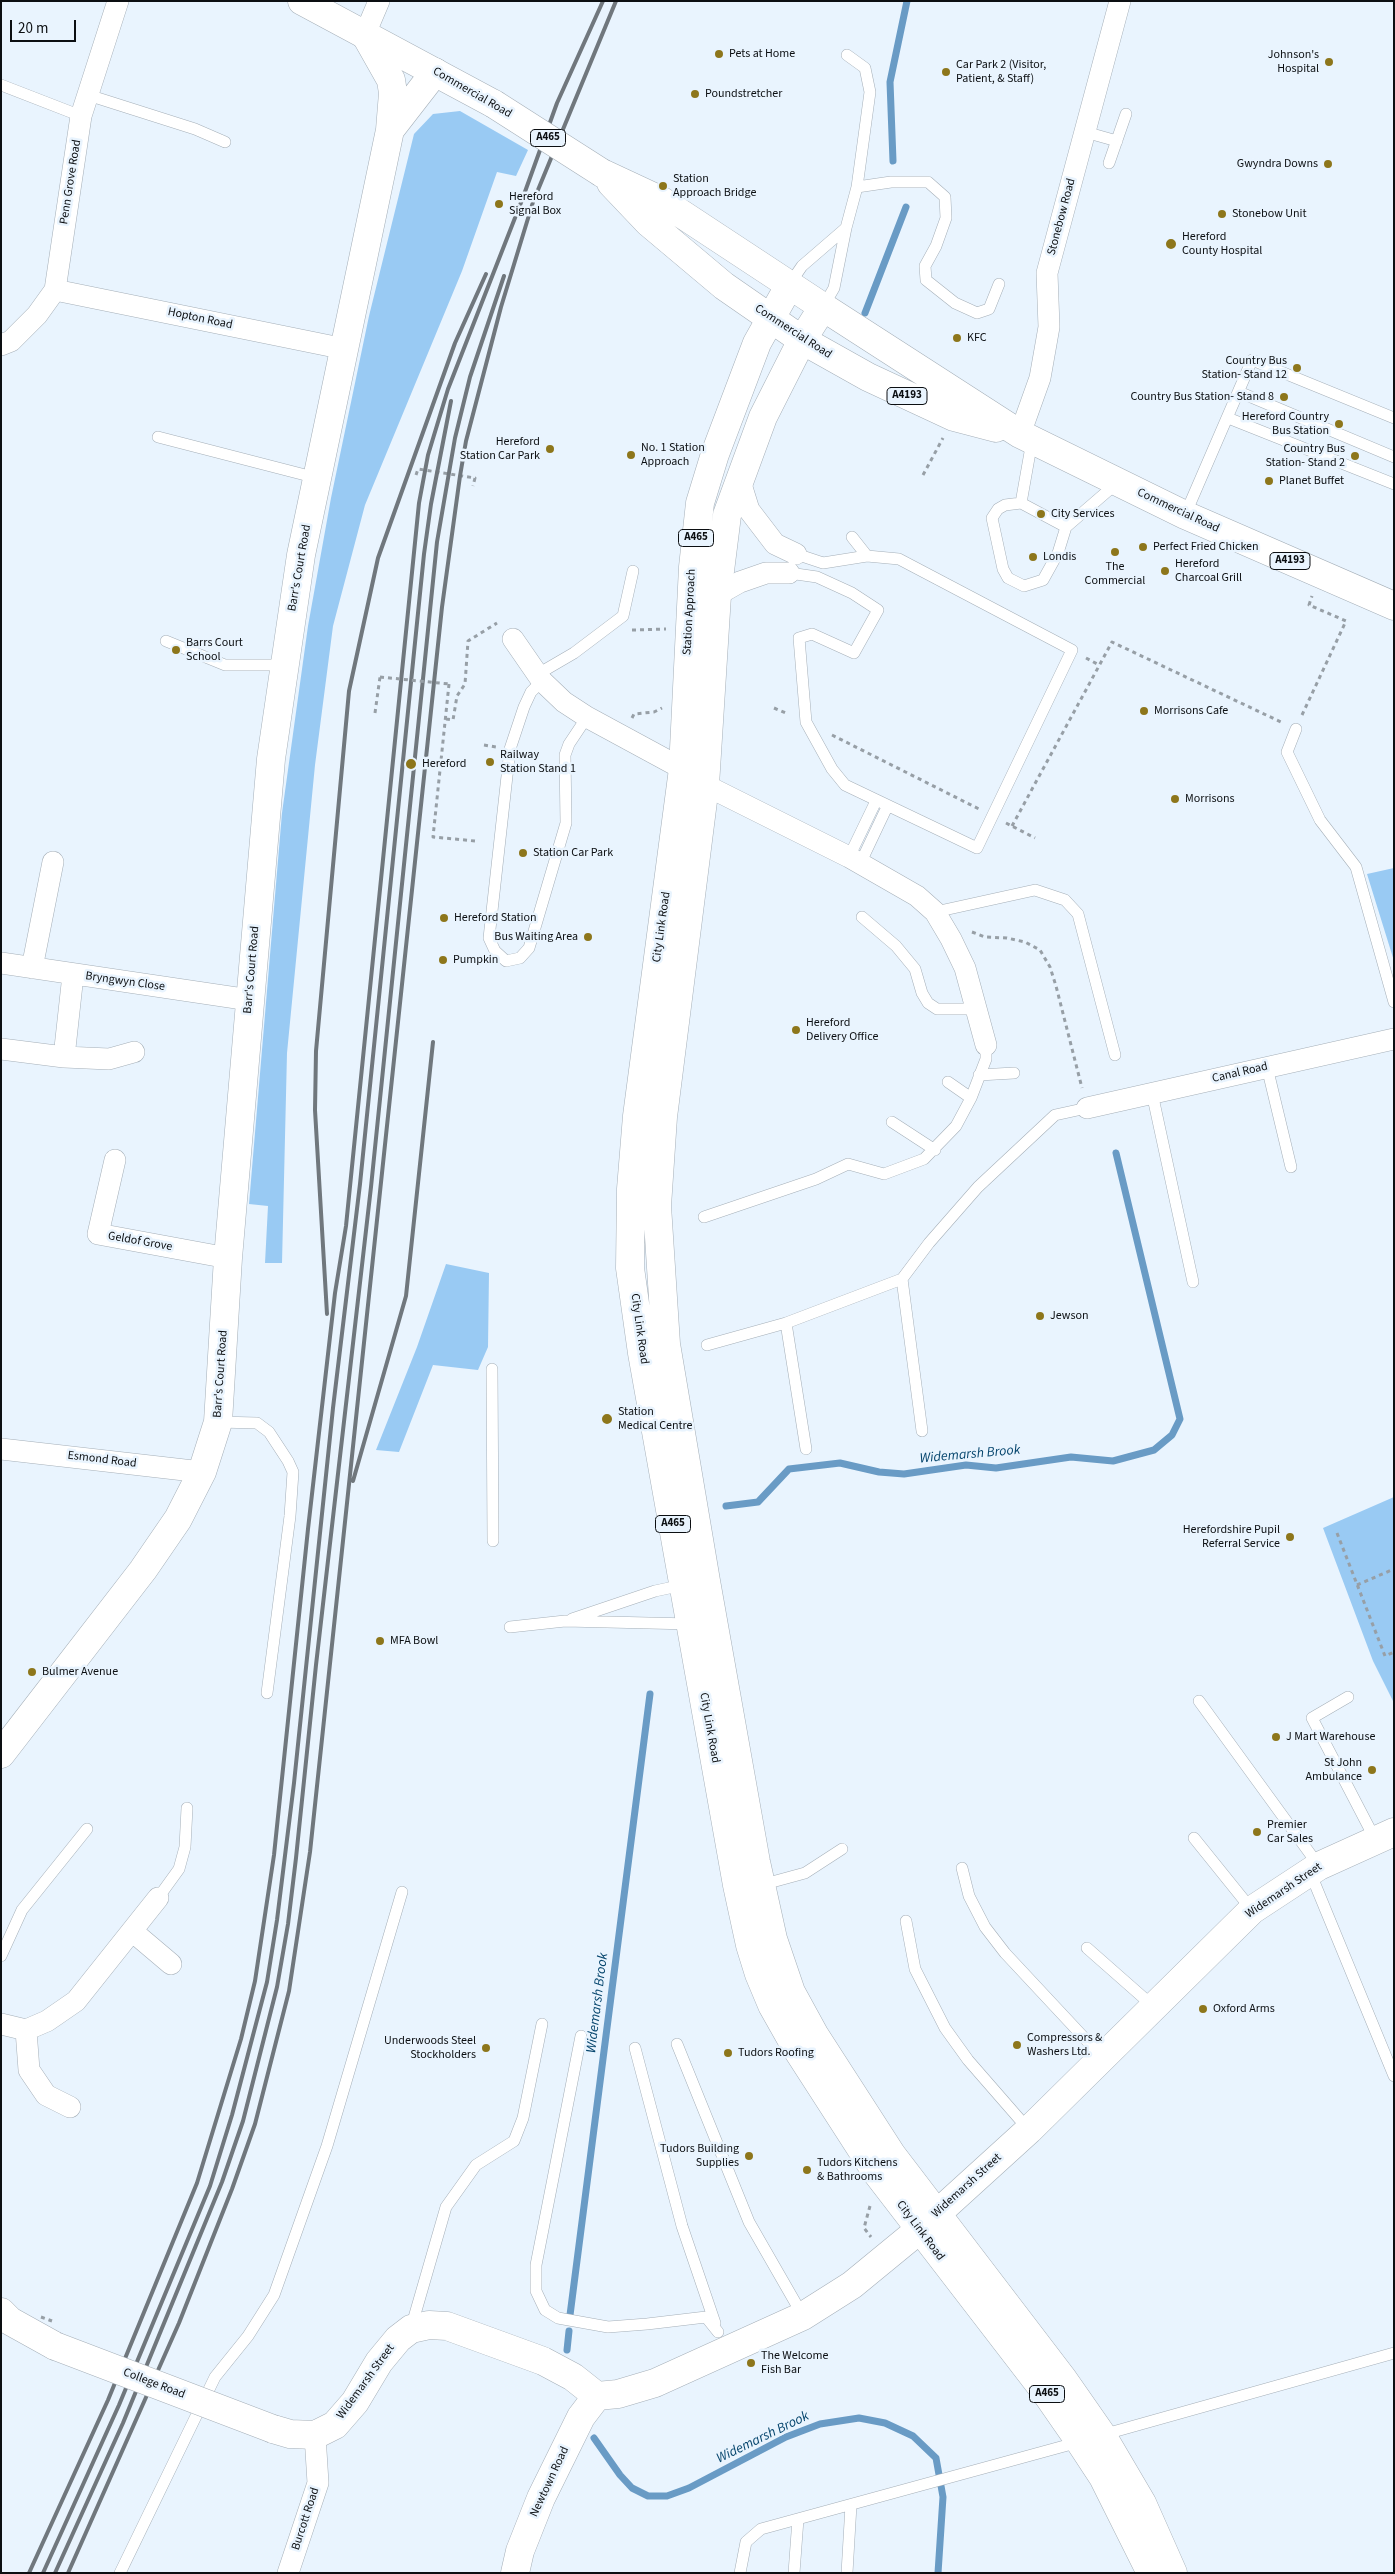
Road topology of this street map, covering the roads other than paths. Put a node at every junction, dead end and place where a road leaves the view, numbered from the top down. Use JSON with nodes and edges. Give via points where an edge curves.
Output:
{"nodes":[{"id":1,"x":118,"y":1,"type":"edge"},
{"id":2,"x":302,"y":1,"type":"edge"},
{"id":3,"x":1120,"y":1,"type":"edge"},
{"id":4,"x":378,"y":2,"type":"edge"},
{"id":5,"x":365,"y":34,"type":"junction"},
{"id":6,"x":847,"y":55,"type":"dead end"},
{"id":7,"x":434,"y":72,"type":"junction"},
{"id":8,"x":1,"y":85,"type":"edge"},
{"id":9,"x":88,"y":95,"type":"junction"},
{"id":10,"x":1126,"y":114,"type":"dead end"},
{"id":11,"x":81,"y":116,"type":"junction"},
{"id":12,"x":390,"y":130,"type":"junction"},
{"id":13,"x":1085,"y":132,"type":"junction"},
{"id":14,"x":1117,"y":141,"type":"junction"},
{"id":15,"x":225,"y":142,"type":"dead end"},
{"id":16,"x":1109,"y":162,"type":"dead end"},
{"id":17,"x":602,"y":173,"type":"junction"},
{"id":18,"x":857,"y":187,"type":"junction"},
{"id":19,"x":846,"y":228,"type":"junction"},
{"id":20,"x":999,"y":284,"type":"dead end"},
{"id":21,"x":789,"y":286,"type":"junction"},
{"id":22,"x":55,"y":290,"type":"junction"},
{"id":23,"x":823,"y":307,"type":"junction"},
{"id":24,"x":769,"y":319,"type":"junction"},
{"id":25,"x":802,"y":340,"type":"junction"},
{"id":26,"x":1,"y":345,"type":"edge"},
{"id":27,"x":345,"y":349,"type":"junction"},
{"id":28,"x":1239,"y":392,"type":"junction"},
{"id":29,"x":1228,"y":418,"type":"junction"},
{"id":30,"x":1394,"y":418,"type":"edge"},
{"id":31,"x":158,"y":437,"type":"dead end"},
{"id":32,"x":1026,"y":438,"type":"junction"},
{"id":33,"x":1394,"y":457,"type":"edge"},
{"id":34,"x":317,"y":478,"type":"junction"},
{"id":35,"x":740,"y":481,"type":"junction"},
{"id":36,"x":1117,"y":483,"type":"junction"},
{"id":37,"x":1394,"y":484,"type":"edge"},
{"id":38,"x":1021,"y":503,"type":"junction"},
{"id":39,"x":1185,"y":515,"type":"junction"},
{"id":40,"x":1066,"y":527,"type":"junction"},
{"id":41,"x":852,"y":537,"type":"dead end"},
{"id":42,"x":867,"y":556,"type":"junction"},
{"id":43,"x":792,"y":564,"type":"junction"},
{"id":44,"x":633,"y":571,"type":"dead end"},
{"id":45,"x":717,"y":595,"type":"junction"},
{"id":46,"x":1394,"y":606,"type":"edge"},
{"id":47,"x":513,"y":639,"type":"dead end"},
{"id":48,"x":166,"y":641,"type":"dead end"},
{"id":49,"x":284,"y":665,"type":"junction"},
{"id":50,"x":540,"y":677,"type":"junction"},
{"id":51,"x":587,"y":717,"type":"junction"},
{"id":52,"x":1296,"y":729,"type":"road end"},
{"id":53,"x":683,"y":769,"type":"junction"},
{"id":54,"x":705,"y":785,"type":"junction"},
{"id":55,"x":876,"y":801,"type":"junction"},
{"id":56,"x":887,"y":806,"type":"junction"},
{"id":57,"x":854,"y":860,"type":"junction"},
{"id":58,"x":53,"y":862,"type":"dead end"},
{"id":59,"x":935,"y":912,"type":"junction"},
{"id":60,"x":862,"y":917,"type":"dead end"},
{"id":61,"x":1,"y":963,"type":"edge"},
{"id":62,"x":32,"y":968,"type":"junction"},
{"id":63,"x":73,"y":975,"type":"junction"},
{"id":64,"x":250,"y":1000,"type":"junction"},
{"id":65,"x":1394,"y":1002,"type":"edge"},
{"id":66,"x":976,"y":1008,"type":"junction"},
{"id":67,"x":1394,"y":1039,"type":"edge"},
{"id":68,"x":986,"y":1045,"type":"joint"},
{"id":69,"x":1,"y":1049,"type":"edge"},
{"id":70,"x":134,"y":1052,"type":"dead end"},
{"id":71,"x":1115,"y":1055,"type":"dead end"},
{"id":72,"x":64,"y":1057,"type":"junction"},
{"id":73,"x":1267,"y":1067,"type":"junction"},
{"id":74,"x":1014,"y":1073,"type":"dead end"},
{"id":75,"x":979,"y":1075,"type":"junction"},
{"id":76,"x":948,"y":1082,"type":"dead end"},
{"id":77,"x":1152,"y":1093,"type":"junction"},
{"id":78,"x":971,"y":1098,"type":"junction"},
{"id":79,"x":1087,"y":1108,"type":"joint"},
{"id":80,"x":892,"y":1122,"type":"dead end"},
{"id":81,"x":934,"y":1150,"type":"junction"},
{"id":82,"x":116,"y":1160,"type":"dead end"},
{"id":83,"x":1291,"y":1167,"type":"dead end"},
{"id":84,"x":704,"y":1217,"type":"dead end"},
{"id":85,"x":228,"y":1258,"type":"junction"},
{"id":86,"x":902,"y":1279,"type":"junction"},
{"id":87,"x":1193,"y":1282,"type":"dead end"},
{"id":88,"x":786,"y":1323,"type":"junction"},
{"id":89,"x":707,"y":1345,"type":"dead end"},
{"id":90,"x":492,"y":1369,"type":"dead end"},
{"id":91,"x":218,"y":1422,"type":"junction"},
{"id":92,"x":922,"y":1431,"type":"dead end"},
{"id":93,"x":1,"y":1448,"type":"edge"},
{"id":94,"x":806,"y":1449,"type":"dead end"},
{"id":95,"x":202,"y":1472,"type":"junction"},
{"id":96,"x":493,"y":1541,"type":"dead end"},
{"id":97,"x":695,"y":1583,"type":"junction"},
{"id":98,"x":566,"y":1621,"type":"junction"},
{"id":99,"x":702,"y":1622,"type":"junction"},
{"id":100,"x":510,"y":1627,"type":"dead end"},
{"id":101,"x":267,"y":1693,"type":"dead end"},
{"id":102,"x":1348,"y":1697,"type":"dead end"},
{"id":103,"x":1199,"y":1702,"type":"dead end"},
{"id":104,"x":1,"y":1754,"type":"edge"},
{"id":105,"x":187,"y":1808,"type":"dead end"},
{"id":106,"x":87,"y":1829,"type":"dead end"},
{"id":107,"x":1384,"y":1836,"type":"edge"},
{"id":108,"x":1194,"y":1838,"type":"dead end"},
{"id":109,"x":842,"y":1849,"type":"dead end"},
{"id":110,"x":962,"y":1868,"type":"dead end"},
{"id":111,"x":1315,"y":1869,"type":"junction"},
{"id":112,"x":760,"y":1885,"type":"junction"},
{"id":113,"x":402,"y":1892,"type":"dead end"},
{"id":114,"x":158,"y":1898,"type":"joint"},
{"id":115,"x":1252,"y":1910,"type":"junction"},
{"id":116,"x":906,"y":1921,"type":"dead end"},
{"id":117,"x":132,"y":1930,"type":"junction"},
{"id":118,"x":1087,"y":1948,"type":"dead end"},
{"id":119,"x":1,"y":1956,"type":"edge"},
{"id":120,"x":171,"y":1964,"type":"dead end"},
{"id":121,"x":1154,"y":2007,"type":"junction"},
{"id":122,"x":1,"y":2024,"type":"edge"},
{"id":123,"x":542,"y":2024,"type":"dead end"},
{"id":124,"x":26,"y":2030,"type":"junction"},
{"id":125,"x":582,"y":2036,"type":"dead end"},
{"id":126,"x":677,"y":2044,"type":"dead end"},
{"id":127,"x":635,"y":2048,"type":"dead end"},
{"id":128,"x":1103,"y":2058,"type":"junction"},
{"id":129,"x":1394,"y":2076,"type":"edge"},
{"id":130,"x":70,"y":2106,"type":"dead end"},
{"id":131,"x":1029,"y":2130,"type":"junction"},
{"id":132,"x":928,"y":2222,"type":"junction"},
{"id":133,"x":1,"y":2312,"type":"edge"},
{"id":134,"x":803,"y":2316,"type":"junction"},
{"id":135,"x":411,"y":2330,"type":"junction"},
{"id":136,"x":722,"y":2343,"type":"junction"},
{"id":137,"x":1394,"y":2353,"type":"edge"},
{"id":138,"x":597,"y":2396,"type":"junction"},
{"id":139,"x":315,"y":2435,"type":"junction"},
{"id":140,"x":1091,"y":2438,"type":"junction"},
{"id":141,"x":852,"y":2504,"type":"junction"},
{"id":142,"x":798,"y":2519,"type":"junction"},
{"id":143,"x":120,"y":2573,"type":"edge"},
{"id":144,"x":288,"y":2573,"type":"edge"},
{"id":145,"x":515,"y":2573,"type":"edge"},
{"id":146,"x":740,"y":2573,"type":"edge"},
{"id":147,"x":794,"y":2573,"type":"edge"},
{"id":148,"x":847,"y":2573,"type":"edge"},
{"id":149,"x":1151,"y":2573,"type":"edge"},
{"id":150,"x":1173,"y":2573,"type":"edge"}],
"edges":[{"from":1,"to":9,"type":"street","name":"Penn Grove Road"},
{"from":2,"to":5,"type":"main road","number":"A465"},
{"from":3,"to":13,"type":"street","name":"Stonebow Road"},
{"from":4,"to":5,"type":"street"},
{"from":5,"to":7,"type":"main road","name":"Commercial Road","number":"A465"},
{"from":5,"to":12,"type":"main road","name":"Barr's Court Road","via":[[391,80]]},
{"from":6,"to":18,"type":"lane","via":[[865,68],[870,92]]},
{"from":7,"to":12,"type":"main road","name":"Barr's Court Road"},
{"from":7,"to":17,"type":"main road","name":"Commercial Road","number":"A465","bridge":true,"via":[[494,104]]},
{"from":8,"to":11,"type":"lane"},
{"from":9,"to":11,"type":"street","name":"Penn Grove Road"},
{"from":9,"to":15,"type":"lane","via":[[195,129]]},
{"from":10,"to":14,"type":"lane"},
{"from":11,"to":22,"type":"street","name":"Penn Grove Road"},
{"from":12,"to":27,"type":"main road","name":"Barr's Court Road"},
{"from":13,"to":14,"type":"lane"},
{"from":13,"to":32,"type":"street","name":"Stonebow Road","via":[[1047,273],[1049,327]]},
{"from":14,"to":16,"type":"lane"},
{"from":17,"to":21,"type":"main road","name":"Commercial Road","number":"A465","via":[[662,201]]},
{"from":17,"to":24,"type":"main road","name":"Commercial Road","number":"A465","via":[[649,224]]},
{"from":18,"to":19,"type":"lane"},
{"from":18,"to":20,"type":"lane","via":[[891,182],[928,182],[945,197],[946,218],[925,266],[926,280],[955,303],[977,313],[989,309]]},
{"from":19,"to":21,"type":"lane","via":[[802,266]]},
{"from":19,"to":23,"type":"lane","via":[[834,288]]},
{"from":21,"to":23,"type":"main road","name":"Commercial Road","number":"A465"},
{"from":21,"to":24,"type":"main road","name":"Station Approach"},
{"from":22,"to":26,"type":"street","name":"Penn Grove Road","via":[[37,315],[11,340]]},
{"from":22,"to":27,"type":"street","name":"Hopton Road"},
{"from":23,"to":25,"type":"main road","name":"Station Approach"},
{"from":23,"to":32,"type":"main road","name":"Commercial Road","number":"A4193"},
{"from":24,"to":25,"type":"main road","name":"Commercial Road","number":"A465"},
{"from":24,"to":53,"type":"main road","name":"Station Approach","number":"A465","via":[[715,454],[700,503],[689,628]]},
{"from":25,"to":32,"type":"main road","name":"Commercial Road","number":"A4193","via":[[868,378],[954,417]]},
{"from":25,"to":35,"type":"main road","name":"Station Approach","number":"A465","via":[[763,417]]},
{"from":27,"to":34,"type":"main road","name":"Barr's Court Road"},
{"from":28,"to":29,"type":"lane"},
{"from":28,"to":30,"type":"lane","via":[[1252,360]]},
{"from":28,"to":33,"type":"lane"},
{"from":29,"to":37,"type":"lane"},
{"from":29,"to":39,"type":"lane"},
{"from":31,"to":34,"type":"lane"},
{"from":32,"to":36,"type":"main road","name":"Commercial Road","number":"A4193"},
{"from":32,"to":38,"type":"lane"},
{"from":34,"to":49,"type":"main road","name":"Barr's Court Road"},
{"from":35,"to":43,"type":"street","via":[[749,510]]},
{"from":35,"to":45,"type":"main road","name":"Station Approach","number":"A465","via":[[728,515]]},
{"from":36,"to":39,"type":"main road","name":"Commercial Road","number":"A4193"},
{"from":36,"to":40,"type":"lane"},
{"from":38,"to":40,"type":"lane"},
{"from":38,"to":40,"type":"lane","via":[[1005,505],[992,518],[1003,569],[1008,578],[1024,586],[1043,580],[1058,553]]},
{"from":39,"to":46,"type":"main road","name":"Commercial Road","number":"A4193"},
{"from":41,"to":42,"type":"lane"},
{"from":42,"to":43,"type":"lane"},
{"from":42,"to":56,"type":"lane","via":[[899,559],[1072,650],[976,848]]},
{"from":43,"to":45,"type":"street","via":[[740,582]]},
{"from":43,"to":55,"type":"lane","via":[[852,593],[878,610],[854,653],[812,634],[798,638],[806,722],[845,785]]},
{"from":44,"to":50,"type":"lane","via":[[623,616]]},
{"from":45,"to":54,"type":"main road","name":"Station Approach","number":"A465"},
{"from":47,"to":50,"type":"street"},
{"from":48,"to":49,"type":"lane","via":[[225,665]]},
{"from":49,"to":64,"type":"main road","name":"Barr's Court Road","via":[[269,779]]},
{"from":50,"to":51,"type":"street","via":[[564,702]]},
{"from":50,"to":51,"type":"lane","via":[[524,708],[510,749],[490,938],[495,951],[506,961],[520,958],[529,948],[566,822],[565,755]]},
{"from":51,"to":53,"type":"street"},
{"from":52,"to":65,"type":"lane","via":[[1287,752],[1320,820],[1356,867]]},
{"from":53,"to":54,"type":"street"},
{"from":53,"to":97,"type":"main road","name":"City Link Road","number":"A465","via":[[637,1116],[629,1233],[631,1276],[642,1353]]},
{"from":54,"to":57,"type":"street"},
{"from":54,"to":97,"type":"main road","name":"City Link Road","number":"A465","via":[[663,1117],[657,1206],[666,1344]]},
{"from":55,"to":56,"type":"lane"},
{"from":55,"to":57,"type":"lane"},
{"from":56,"to":57,"type":"lane"},
{"from":57,"to":59,"type":"street","via":[[917,896]]},
{"from":58,"to":62,"type":"street"},
{"from":59,"to":66,"type":"street","via":[[965,968]]},
{"from":59,"to":71,"type":"lane","via":[[1035,890],[1065,900],[1078,914]]},
{"from":60,"to":66,"type":"lane","via":[[896,946],[915,968],[928,1003],[937,1009]]},
{"from":61,"to":62,"type":"street","name":"Bryngwyn Close"},
{"from":62,"to":63,"type":"street","name":"Bryngwyn Close"},
{"from":63,"to":64,"type":"street","name":"Bryngwyn Close"},
{"from":63,"to":72,"type":"street"},
{"from":64,"to":85,"type":"main road","name":"Barr's Court Road"},
{"from":66,"to":68,"type":"street"},
{"from":67,"to":73,"type":"street","name":"Canal Road"},
{"from":68,"to":75,"type":"lane","via":[[986,1060]]},
{"from":69,"to":72,"type":"street"},
{"from":70,"to":72,"type":"street","via":[[109,1059]]},
{"from":73,"to":77,"type":"street","name":"Canal Road"},
{"from":73,"to":83,"type":"lane"},
{"from":74,"to":75,"type":"lane"},
{"from":75,"to":78,"type":"lane"},
{"from":76,"to":78,"type":"lane"},
{"from":77,"to":79,"type":"street","name":"Canal Road"},
{"from":77,"to":87,"type":"lane"},
{"from":78,"to":81,"type":"lane","via":[[956,1126]]},
{"from":79,"to":86,"type":"lane","via":[[1055,1115],[985,1180]]},
{"from":80,"to":81,"type":"lane"},
{"from":81,"to":84,"type":"lane","via":[[924,1159],[884,1174],[848,1164],[816,1179]]},
{"from":82,"to":85,"type":"street","name":"Geldof Grove","via":[[98,1234]]},
{"from":85,"to":91,"type":"main road","name":"Barr's Court Road"},
{"from":86,"to":88,"type":"lane"},
{"from":86,"to":92,"type":"lane"},
{"from":88,"to":89,"type":"lane"},
{"from":88,"to":94,"type":"lane"},
{"from":90,"to":96,"type":"lane"},
{"from":91,"to":95,"type":"main road","name":"Barr's Court Road"},
{"from":91,"to":101,"type":"lane","via":[[257,1423],[269,1432],[293,1472]]},
{"from":93,"to":95,"type":"street","name":"Esmond Road"},
{"from":95,"to":104,"type":"main road","name":"Barr's Court Road","via":[[178,1519],[143,1570]]},
{"from":97,"to":98,"type":"lane","via":[[655,1591]]},
{"from":97,"to":99,"type":"main road","name":"City Link Road","number":"A465"},
{"from":98,"to":99,"type":"lane"},
{"from":98,"to":100,"type":"lane"},
{"from":99,"to":112,"type":"main road","name":"City Link Road","number":"A465"},
{"from":99,"to":132,"type":"main road","name":"City Link Road","number":"A465","via":[[737,1885],[759,1974],[798,2051],[876,2172]]},
{"from":102,"to":107,"type":"lane","via":[[1312,1718]]},
{"from":103,"to":111,"type":"lane"},
{"from":105,"to":114,"type":"lane","via":[[185,1847],[179,1869]]},
{"from":106,"to":119,"type":"lane","via":[[22,1910]]},
{"from":107,"to":111,"type":"main road","name":"Widemarsh Street"},
{"from":108,"to":115,"type":"lane"},
{"from":109,"to":112,"type":"lane","via":[[805,1873]]},
{"from":110,"to":128,"type":"lane","via":[[968,1896],[985,1927],[1005,1953]]},
{"from":111,"to":115,"type":"main road","name":"Widemarsh Street"},
{"from":111,"to":129,"type":"lane"},
{"from":112,"to":132,"type":"main road","name":"City Link Road","number":"A465","via":[[773,1939],[792,1992],[814,2034],[892,2155]]},
{"from":113,"to":143,"type":"lane","via":[[327,2146],[274,2295],[248,2336],[215,2377]]},
{"from":114,"to":117,"type":"street"},
{"from":115,"to":121,"type":"main road","name":"Widemarsh Street"},
{"from":116,"to":131,"type":"lane","via":[[915,1969],[945,2028],[968,2060]]},
{"from":117,"to":120,"type":"street"},
{"from":117,"to":124,"type":"street","via":[[76,2001],[47,2021]]},
{"from":118,"to":121,"type":"lane"},
{"from":121,"to":128,"type":"main road","name":"Widemarsh Street"},
{"from":122,"to":124,"type":"street"},
{"from":123,"to":135,"type":"lane","via":[[523,2118],[514,2141],[476,2165],[446,2207]]},
{"from":124,"to":130,"type":"street","via":[[29,2070],[46,2095]]},
{"from":125,"to":136,"type":"lane","via":[[536,2265],[536,2291],[545,2310],[558,2318],[584,2323],[608,2326],[647,2324],[706,2316]]},
{"from":126,"to":134,"type":"lane","via":[[749,2222]]},
{"from":127,"to":136,"type":"lane","via":[[682,2226]]},
{"from":128,"to":131,"type":"main road","name":"Widemarsh Street"},
{"from":131,"to":132,"type":"main road","name":"Widemarsh Street"},
{"from":132,"to":134,"type":"main road","name":"Widemarsh Street","via":[[852,2284]]},
{"from":132,"to":140,"type":"main road","name":"City Link Road","number":"A465","via":[[1046,2393]]},
{"from":133,"to":139,"type":"main road","name":"College Road","bridge":true,"via":[[55,2346],[273,2429],[290,2434]]},
{"from":134,"to":136,"type":"main road","name":"Widemarsh Street"},
{"from":135,"to":138,"type":"main road","name":"Widemarsh Street","via":[[429,2325],[447,2326],[484,2339],[543,2361],[573,2377]]},
{"from":135,"to":139,"type":"main road","name":"Widemarsh Street","via":[[398,2339],[378,2362],[355,2402],[335,2425]]},
{"from":136,"to":138,"type":"main road","name":"Widemarsh Street","via":[[655,2383],[618,2394]]},
{"from":137,"to":140,"type":"lane"},
{"from":138,"to":145,"type":"main road","name":"Newtown Road","via":[[581,2417],[541,2498]]},
{"from":139,"to":144,"type":"street","name":"Burcott Road","via":[[318,2483]]},
{"from":140,"to":141,"type":"lane"},
{"from":140,"to":149,"type":"main road","name":"City Link Road","number":"A465","via":[[1103,2477]]},
{"from":140,"to":150,"type":"main road","name":"City Link Road","number":"A465","via":[[1142,2503]]},
{"from":141,"to":142,"type":"lane"},
{"from":141,"to":148,"type":"lane"},
{"from":142,"to":146,"type":"lane","via":[[761,2529],[746,2542]]},
{"from":142,"to":147,"type":"lane"}]}
